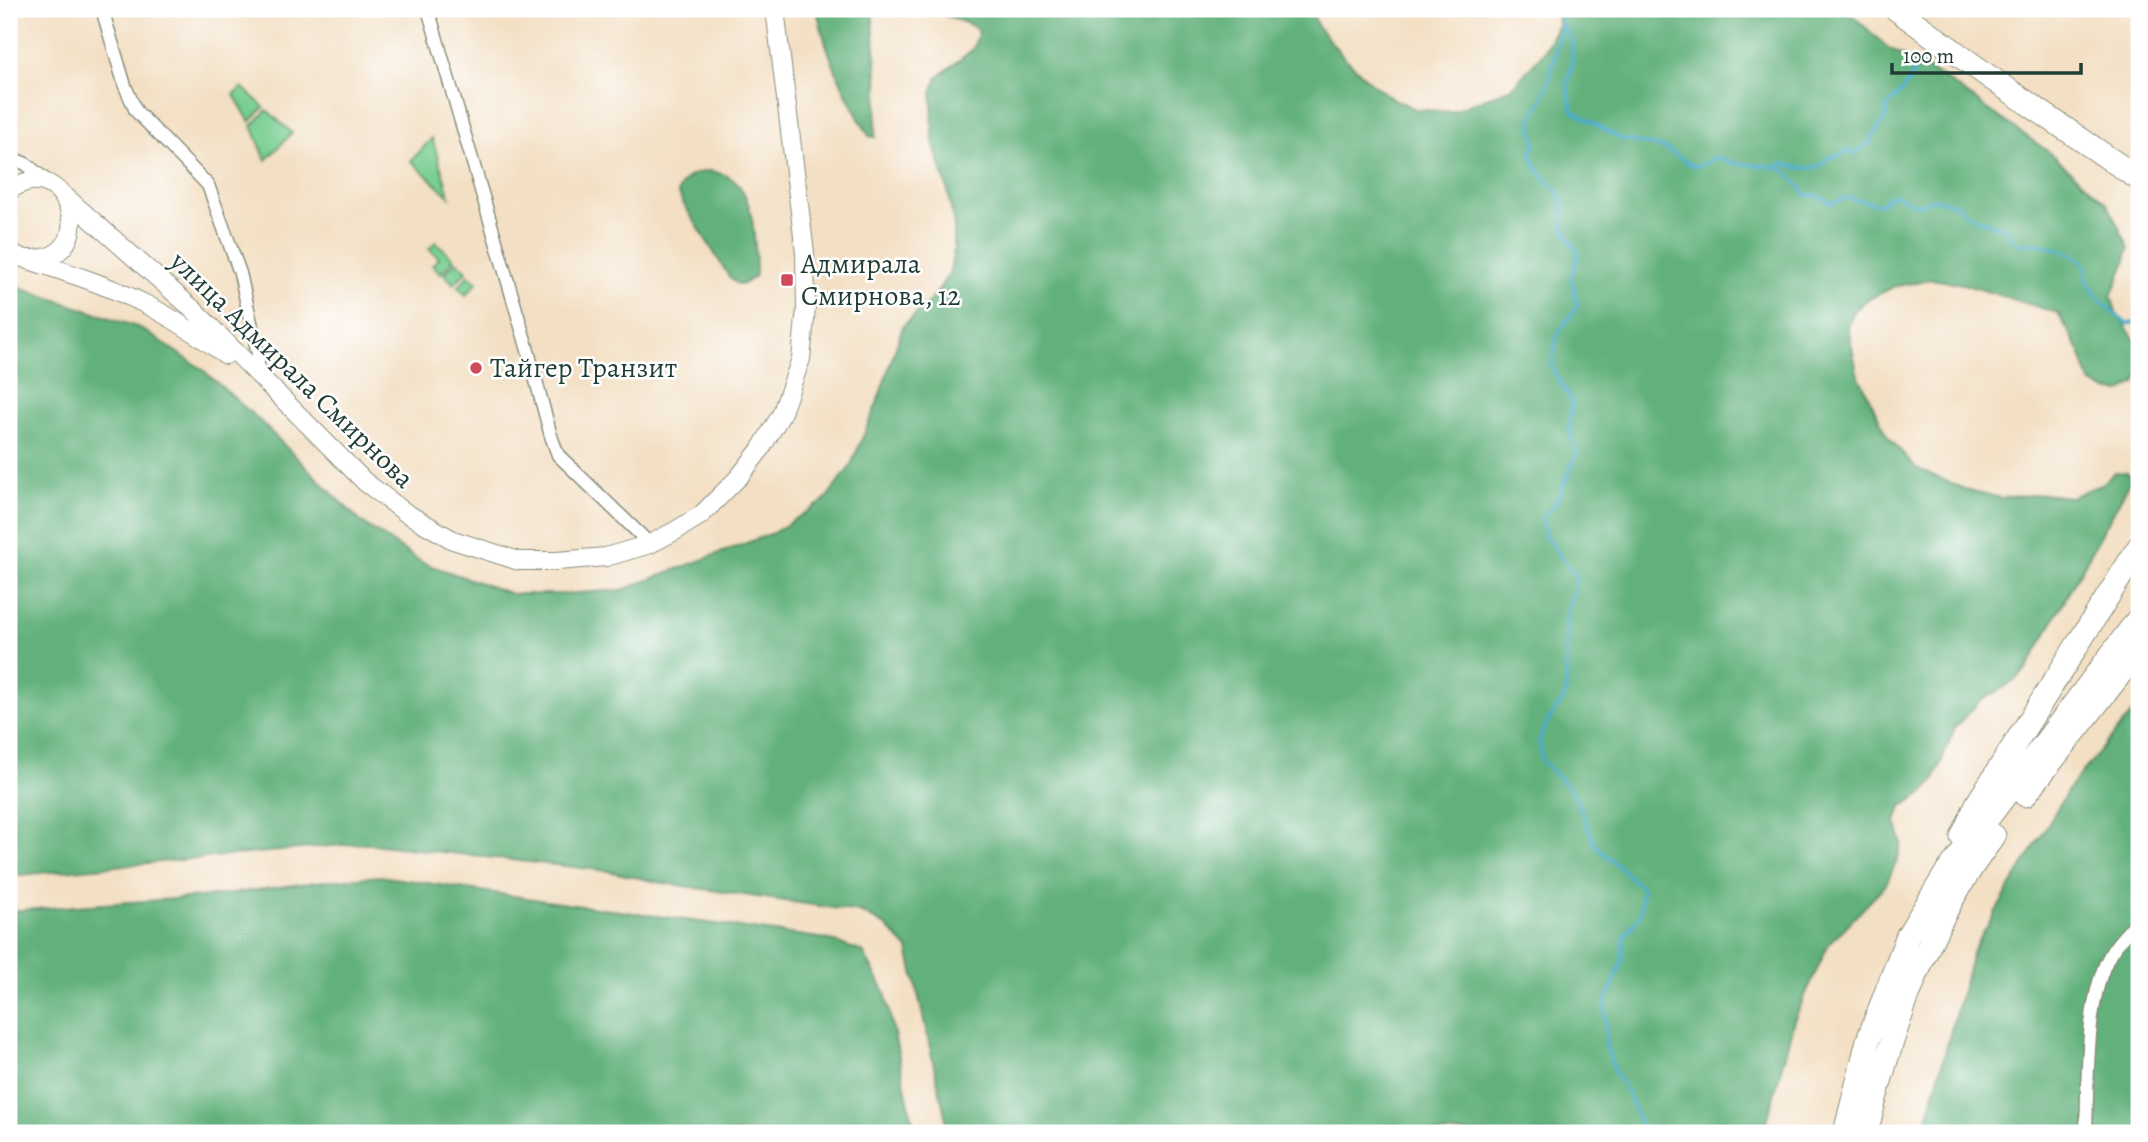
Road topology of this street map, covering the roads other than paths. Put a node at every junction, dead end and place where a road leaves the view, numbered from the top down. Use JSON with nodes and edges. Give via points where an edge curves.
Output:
{"nodes":[{"id":1,"x":102,"y":9,"type":"edge"},
{"id":2,"x":428,"y":9,"type":"edge"},
{"id":3,"x":775,"y":9,"type":"edge"},
{"id":4,"x":1896,"y":9,"type":"edge"},
{"id":5,"x":9,"y":157,"type":"edge"},
{"id":6,"x":2139,"y":179,"type":"edge"},
{"id":7,"x":9,"y":191,"type":"edge"},
{"id":8,"x":59,"y":191,"type":"junction"},
{"id":9,"x":16,"y":254,"type":"edge"},
{"id":10,"x":258,"y":377,"type":"junction"},
{"id":11,"x":650,"y":544,"type":"junction"},
{"id":12,"x":2139,"y":547,"type":"edge"},
{"id":13,"x":2139,"y":618,"type":"edge"},
{"id":14,"x":2139,"y":650,"type":"edge"},
{"id":15,"x":1945,"y":875,"type":"junction"},
{"id":16,"x":2139,"y":920,"type":"edge"},
{"id":17,"x":1845,"y":1133,"type":"edge"},
{"id":18,"x":1866,"y":1133,"type":"edge"},
{"id":19,"x":2086,"y":1133,"type":"edge"}],
"edges":[{"from":1,"to":10,"type":"street","via":[[136,111],[208,185],[240,273],[258,354]]},
{"from":2,"to":11,"type":"street","via":[[558,454]]},
{"from":3,"to":11,"type":"street","name":"улица Адмирала Смирнова","via":[[805,253],[801,359],[781,415],[738,477],[701,514]]},
{"from":4,"to":6,"type":"highway"},
{"from":5,"to":8,"type":"street","name":"улица Адмирала Смирнова","via":[[26,164]]},
{"from":7,"to":8,"type":"street","via":[[34,182]]},
{"from":8,"to":9,"type":"street","via":[[72,213],[69,236],[62,247],[37,260]]},
{"from":8,"to":10,"type":"street","name":"улица Адмирала Смирнова","via":[[195,311]]},
{"from":9,"to":10,"type":"street","via":[[146,305]]},
{"from":10,"to":11,"type":"street","name":"улица Адмирала Смирнова","via":[[365,482],[453,540],[519,561],[606,557]]},
{"from":12,"to":15,"type":"highway","via":[[1978,804]]},
{"from":13,"to":15,"type":"highway"},
{"from":14,"to":18,"type":"highway","via":[[1980,854],[1954,896],[1890,1042]]},
{"from":15,"to":17,"type":"highway","via":[[1908,935],[1868,1040]]},
{"from":16,"to":19,"type":"street","via":[[2110,954],[2095,999]]}]}
